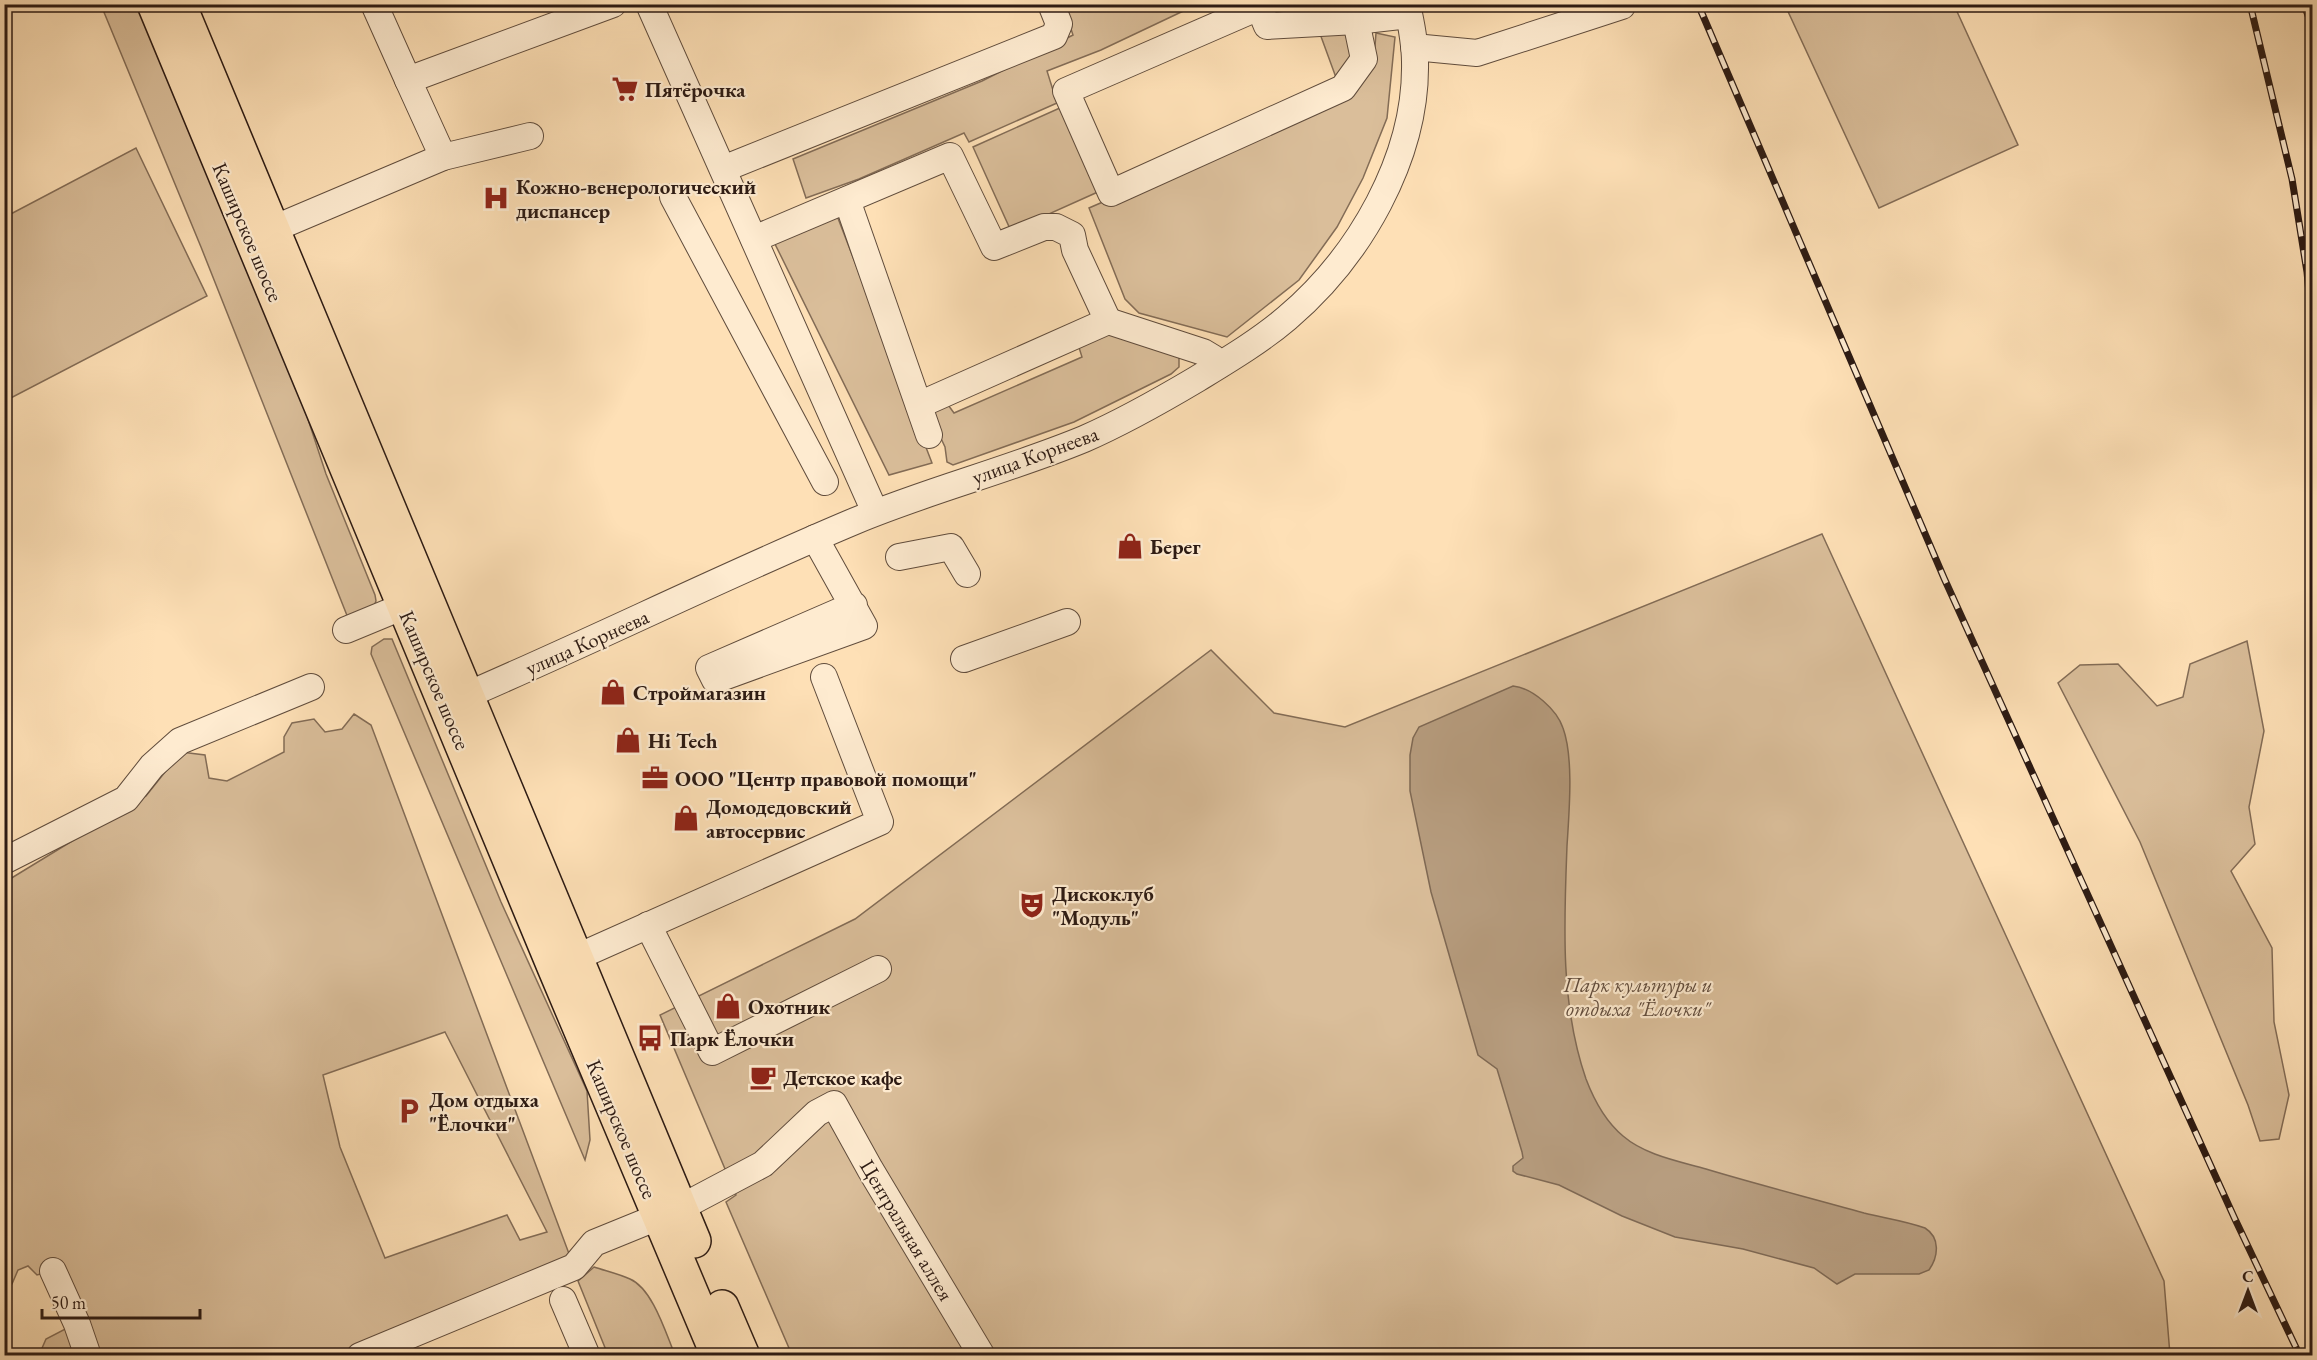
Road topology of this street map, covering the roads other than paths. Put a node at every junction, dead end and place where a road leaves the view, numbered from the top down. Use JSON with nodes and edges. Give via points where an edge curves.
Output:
{"nodes":[{"id":1,"x":154,"y":4,"type":"edge"},
{"id":2,"x":178,"y":4,"type":"edge"},
{"id":3,"x":375,"y":4,"type":"edge"},
{"id":4,"x":613,"y":4,"type":"edge"},
{"id":5,"x":649,"y":4,"type":"edge"},
{"id":6,"x":1051,"y":4,"type":"edge"},
{"id":7,"x":1259,"y":6,"type":"edge"},
{"id":8,"x":1622,"y":6,"type":"edge"},
{"id":9,"x":1408,"y":10,"type":"edge"},
{"id":10,"x":1356,"y":21,"type":"junction"},
{"id":11,"x":1414,"y":47,"type":"junction"},
{"id":12,"x":408,"y":80,"type":"junction"},
{"id":13,"x":531,"y":136,"type":"dead end"},
{"id":14,"x":443,"y":157,"type":"junction"},
{"id":15,"x":723,"y":169,"type":"junction"},
{"id":16,"x":673,"y":197,"type":"dead end"},
{"id":17,"x":846,"y":200,"type":"junction"},
{"id":18,"x":273,"y":230,"type":"junction"},
{"id":19,"x":754,"y":239,"type":"junction"},
{"id":20,"x":1108,"y":321,"type":"junction"},
{"id":21,"x":1219,"y":365,"type":"junction"},
{"id":22,"x":919,"y":405,"type":"junction"},
{"id":23,"x":929,"y":435,"type":"dead end"},
{"id":24,"x":825,"y":482,"type":"dead end"},
{"id":25,"x":875,"y":512,"type":"junction"},
{"id":26,"x":815,"y":538,"type":"junction"},
{"id":27,"x":899,"y":558,"type":"dead end"},
{"id":28,"x":967,"y":574,"type":"dead end"},
{"id":29,"x":854,"y":605,"type":"junction"},
{"id":30,"x":404,"y":606,"type":"junction"},
{"id":31,"x":1067,"y":622,"type":"dead end"},
{"id":32,"x":346,"y":630,"type":"dead end"},
{"id":33,"x":964,"y":658,"type":"dead end"},
{"id":34,"x":824,"y":677,"type":"dead end"},
{"id":35,"x":311,"y":687,"type":"dead end"},
{"id":36,"x":456,"y":700,"type":"junction"},
{"id":37,"x":4,"y":861,"type":"edge"},
{"id":38,"x":648,"y":925,"type":"junction"},
{"id":39,"x":575,"y":957,"type":"junction"},
{"id":40,"x":878,"y":969,"type":"dead end"},
{"id":41,"x":670,"y":1212,"type":"junction"},
{"id":42,"x":53,"y":1271,"type":"dead end"},
{"id":43,"x":563,"y":1300,"type":"dead end"},
{"id":44,"x":88,"y":1356,"type":"edge"},
{"id":45,"x":360,"y":1356,"type":"edge"},
{"id":46,"x":587,"y":1356,"type":"edge"},
{"id":47,"x":718,"y":1356,"type":"edge"},
{"id":48,"x":743,"y":1356,"type":"edge"},
{"id":49,"x":982,"y":1356,"type":"edge"}],
"edges":[{"from":1,"to":30,"type":"main road","name":"Каширское шоссе"},
{"from":2,"to":18,"type":"main road","name":"Каширское шоссе"},
{"from":3,"to":12,"type":"street"},
{"from":4,"to":12,"type":"street"},
{"from":5,"to":15,"type":"street"},
{"from":6,"to":15,"type":"street","via":[[1059,24],[1054,36]]},
{"from":7,"to":10,"type":"street","via":[[1267,26]]},
{"from":7,"to":10,"type":"street","via":[[1066,91],[1111,193],[1343,87],[1364,59]]},
{"from":8,"to":11,"type":"street","via":[[1477,52]]},
{"from":9,"to":10,"type":"street"},
{"from":9,"to":11,"type":"street","name":"улица Корнеева"},
{"from":11,"to":21,"type":"street","name":"улица Корнеева","via":[[1410,113],[1392,173],[1371,219],[1302,304],[1272,330]]},
{"from":12,"to":14,"type":"street"},
{"from":13,"to":14,"type":"street"},
{"from":14,"to":18,"type":"street"},
{"from":15,"to":19,"type":"street"},
{"from":16,"to":24,"type":"street"},
{"from":17,"to":19,"type":"street"},
{"from":17,"to":20,"type":"street","via":[[950,156],[994,247],[1044,227],[1056,227],[1072,235],[1075,250]]},
{"from":17,"to":22,"type":"street"},
{"from":18,"to":36,"type":"main road","name":"Каширское шоссе"},
{"from":19,"to":25,"type":"street"},
{"from":20,"to":21,"type":"street","via":[[1203,351]]},
{"from":20,"to":22,"type":"street"},
{"from":21,"to":25,"type":"street","name":"улица Корнеева","via":[[1125,420],[1082,440]]},
{"from":22,"to":23,"type":"street"},
{"from":25,"to":26,"type":"street","name":"улица Корнеева"},
{"from":26,"to":29,"type":"street"},
{"from":26,"to":36,"type":"street","name":"улица Корнеева"},
{"from":27,"to":28,"type":"street","via":[[951,547]]},
{"from":29,"to":29,"type":"street","via":[[864,626],[715,680],[709,668]]},
{"from":30,"to":32,"type":"street"},
{"from":30,"to":36,"type":"main road","name":"Каширское шоссе"},
{"from":31,"to":33,"type":"street"},
{"from":34,"to":38,"type":"street","via":[[880,822]]},
{"from":35,"to":37,"type":"street","via":[[180,741],[152,766],[126,799]]},
{"from":36,"to":39,"type":"main road","name":"Каширское шоссе"},
{"from":36,"to":41,"type":"main road","name":"Каширское шоссе"},
{"from":38,"to":39,"type":"street"},
{"from":38,"to":40,"type":"street","via":[[712,1052]]},
{"from":39,"to":41,"type":"main road","name":"Каширское шоссе"},
{"from":41,"to":45,"type":"street","via":[[594,1243],[574,1267]]},
{"from":41,"to":47,"type":"main road","name":"Каширское шоссе"},
{"from":41,"to":48,"type":"main road","name":"Каширское шоссе"},
{"from":41,"to":49,"type":"street","name":"Центральная аллея","via":[[763,1164],[818,1113],[834,1104]]},
{"from":42,"to":44,"type":"street"},
{"from":43,"to":46,"type":"street"}]}
